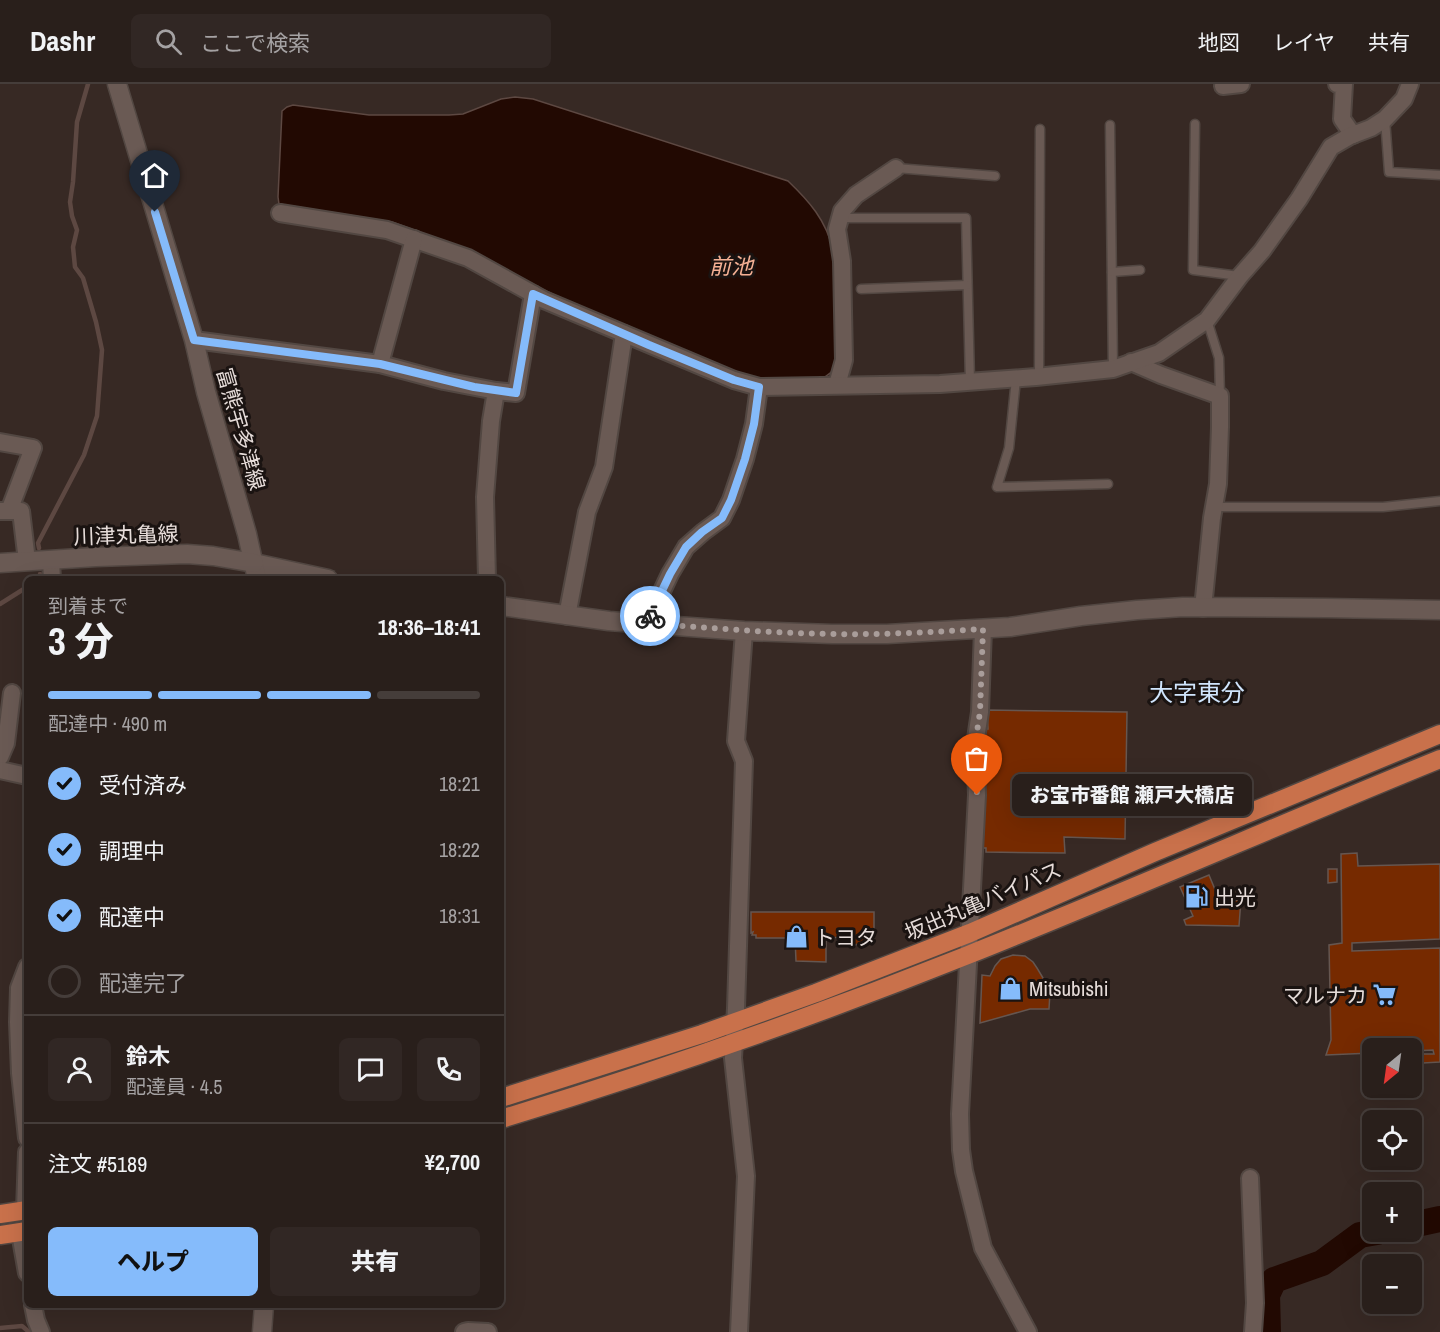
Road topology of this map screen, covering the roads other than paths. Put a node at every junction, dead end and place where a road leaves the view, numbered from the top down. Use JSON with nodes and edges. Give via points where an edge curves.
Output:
{"nodes":[{"id":1,"x":117,"y":84,"type":"edge"},
{"id":2,"x":1241,"y":84,"type":"edge"},
{"id":3,"x":1337,"y":84,"type":"edge"},
{"id":4,"x":1410,"y":84,"type":"edge"},
{"id":5,"x":1223,"y":86,"type":"dead end"},
{"id":6,"x":1385,"y":119,"type":"junction"},
{"id":7,"x":1110,"y":124,"type":"dead end"},
{"id":8,"x":1195,"y":124,"type":"dead end"},
{"id":9,"x":1040,"y":129,"type":"dead end"},
{"id":10,"x":1353,"y":135,"type":"junction"},
{"id":11,"x":896,"y":168,"type":"joint"},
{"id":12,"x":1440,"y":175,"type":"edge"},
{"id":13,"x":995,"y":176,"type":"dead end"},
{"id":14,"x":280,"y":213,"type":"dead end"},
{"id":15,"x":840,"y":218,"type":"junction"},
{"id":16,"x":414,"y":239,"type":"junction"},
{"id":17,"x":1140,"y":270,"type":"dead end"},
{"id":18,"x":1112,"y":272,"type":"junction"},
{"id":19,"x":1240,"y":276,"type":"junction"},
{"id":20,"x":967,"y":285,"type":"junction"},
{"id":21,"x":861,"y":289,"type":"dead end"},
{"id":22,"x":533,"y":294,"type":"junction"},
{"id":23,"x":1207,"y":320,"type":"junction"},
{"id":24,"x":624,"y":334,"type":"junction"},
{"id":25,"x":194,"y":340,"type":"junction"},
{"id":26,"x":1131,"y":362,"type":"junction"},
{"id":27,"x":380,"y":364,"type":"junction"},
{"id":28,"x":1113,"y":369,"type":"junction"},
{"id":29,"x":1039,"y":377,"type":"junction"},
{"id":30,"x":1016,"y":379,"type":"junction"},
{"id":31,"x":970,"y":382,"type":"junction"},
{"id":32,"x":837,"y":385,"type":"junction"},
{"id":33,"x":759,"y":387,"type":"junction"},
{"id":34,"x":496,"y":391,"type":"junction"},
{"id":35,"x":1220,"y":396,"type":"junction"},
{"id":36,"x":0,"y":442,"type":"edge"},
{"id":37,"x":1108,"y":484,"type":"dead end"},
{"id":38,"x":1440,"y":501,"type":"edge"},
{"id":39,"x":1214,"y":507,"type":"junction"},
{"id":40,"x":4,"y":511,"type":"edge"},
{"id":41,"x":27,"y":561,"type":"junction"},
{"id":42,"x":0,"y":563,"type":"edge"},
{"id":43,"x":52,"y":570,"type":"edge"},
{"id":44,"x":256,"y":571,"type":"edge"},
{"id":45,"x":301,"y":576,"type":"edge"},
{"id":46,"x":487,"y":576,"type":"edge"},
{"id":47,"x":504,"y":606,"type":"edge"},
{"id":48,"x":1203,"y":608,"type":"junction"},
{"id":49,"x":1440,"y":610,"type":"edge"},
{"id":50,"x":567,"y":616,"type":"junction"},
{"id":51,"x":647,"y":623,"type":"junction"},
{"id":52,"x":983,"y":629,"type":"junction"},
{"id":53,"x":744,"y":631,"type":"junction"},
{"id":54,"x":12,"y":693,"type":"dead end"},
{"id":55,"x":1440,"y":734,"type":"edge"},
{"id":56,"x":0,"y":757,"type":"edge"},
{"id":57,"x":1440,"y":759,"type":"edge"},
{"id":58,"x":0,"y":770,"type":"edge"},
{"id":59,"x":24,"y":775,"type":"edge"},
{"id":60,"x":970,"y":933,"type":"junction"},
{"id":61,"x":968,"y":955,"type":"junction"},
{"id":62,"x":24,"y":976,"type":"edge"},
{"id":63,"x":735,"y":1023,"type":"junction"},
{"id":64,"x":734,"y":1044,"type":"junction"},
{"id":65,"x":504,"y":1097,"type":"edge"},
{"id":66,"x":24,"y":1110,"type":"edge"},
{"id":67,"x":504,"y":1118,"type":"edge"},
{"id":68,"x":1250,"y":1178,"type":"dead end"},
{"id":69,"x":24,"y":1210,"type":"edge"},
{"id":70,"x":0,"y":1214,"type":"edge"},
{"id":71,"x":24,"y":1232,"type":"edge"},
{"id":72,"x":0,"y":1235,"type":"edge"},
{"id":73,"x":34,"y":1308,"type":"edge"},
{"id":74,"x":264,"y":1308,"type":"edge"},
{"id":75,"x":41,"y":1332,"type":"edge"},
{"id":76,"x":262,"y":1332,"type":"edge"},
{"id":77,"x":464,"y":1332,"type":"edge"},
{"id":78,"x":488,"y":1332,"type":"edge"},
{"id":79,"x":739,"y":1332,"type":"edge"},
{"id":80,"x":1028,"y":1332,"type":"edge"},
{"id":81,"x":1253,"y":1332,"type":"edge"}],
"edges":[{"from":1,"to":25,"type":"street","name":"富熊宇多津線"},
{"from":2,"to":5,"type":"street"},
{"from":3,"to":10,"type":"street","via":[[1344,84],[1342,119]]},
{"from":4,"to":6,"type":"street","via":[[1404,99]]},
{"from":6,"to":10,"type":"street"},
{"from":6,"to":12,"type":"lane","via":[[1389,172]]},
{"from":7,"to":18,"type":"lane"},
{"from":8,"to":19,"type":"lane","via":[[1193,270]]},
{"from":9,"to":29,"type":"lane"},
{"from":10,"to":19,"type":"street","via":[[1331,147],[1299,199]]},
{"from":11,"to":13,"type":"lane"},
{"from":11,"to":15,"type":"street","via":[[856,195]]},
{"from":14,"to":16,"type":"street","via":[[387,230]]},
{"from":15,"to":20,"type":"lane","via":[[966,218]]},
{"from":15,"to":32,"type":"street","via":[[837,229],[842,261],[844,360]]},
{"from":16,"to":22,"type":"street","via":[[468,258]]},
{"from":16,"to":27,"type":"street"},
{"from":17,"to":18,"type":"lane"},
{"from":18,"to":28,"type":"lane"},
{"from":19,"to":23,"type":"street"},
{"from":20,"to":21,"type":"lane"},
{"from":20,"to":31,"type":"lane"},
{"from":22,"to":24,"type":"street"},
{"from":22,"to":34,"type":"street","via":[[516,393]]},
{"from":23,"to":26,"type":"street","via":[[1159,352]]},
{"from":23,"to":35,"type":"lane","via":[[1219,358]]},
{"from":24,"to":33,"type":"street"},
{"from":24,"to":50,"type":"street","via":[[604,467],[587,512]]},
{"from":25,"to":27,"type":"street"},
{"from":25,"to":44,"type":"street","name":"富熊宇多津線"},
{"from":26,"to":28,"type":"street"},
{"from":26,"to":35,"type":"street"},
{"from":27,"to":34,"type":"street"},
{"from":28,"to":29,"type":"street"},
{"from":29,"to":30,"type":"street"},
{"from":30,"to":31,"type":"street"},
{"from":30,"to":37,"type":"lane","via":[[1009,448],[997,487]]},
{"from":31,"to":32,"type":"street"},
{"from":32,"to":33,"type":"street"},
{"from":33,"to":51,"type":"street","via":[[754,424],[731,500],[722,518],[686,547]]},
{"from":34,"to":46,"type":"street","via":[[485,497]]},
{"from":35,"to":39,"type":"street"},
{"from":36,"to":40,"type":"street","via":[[33,448]]},
{"from":38,"to":39,"type":"lane","via":[[1383,507]]},
{"from":39,"to":48,"type":"street"},
{"from":40,"to":41,"type":"street","via":[[21,511]]},
{"from":41,"to":42,"type":"street","name":"川津丸亀線"},
{"from":41,"to":43,"type":"street","name":"川津丸亀線"},
{"from":43,"to":44,"type":"street","name":"川津丸亀線","via":[[147,555],[187,554],[213,556]]},
{"from":44,"to":45,"type":"street","name":"川津丸亀線"},
{"from":47,"to":50,"type":"street"},
{"from":48,"to":49,"type":"street"},
{"from":48,"to":52,"type":"street","via":[[1137,610]]},
{"from":50,"to":51,"type":"street"},
{"from":51,"to":53,"type":"street"},
{"from":52,"to":53,"type":"street","via":[[887,634]]},
{"from":52,"to":60,"type":"street","via":[[975,745],[977,795]]},
{"from":53,"to":63,"type":"street","via":[[736,741],[744,761]]},
{"from":54,"to":56,"type":"street","via":[[6,744]]},
{"from":55,"to":60,"type":"highway","name":"坂出丸亀バイパス"},
{"from":57,"to":61,"type":"highway","name":"坂出丸亀バイパス"},
{"from":58,"to":59,"type":"street"},
{"from":60,"to":61,"type":"street"},
{"from":60,"to":63,"type":"highway","name":"坂出丸亀バイパス"},
{"from":61,"to":64,"type":"highway","name":"坂出丸亀バイパス"},
{"from":61,"to":80,"type":"street","via":[[960,1114],[964,1171],[983,1248]]},
{"from":62,"to":66,"type":"street","via":[[18,1022]]},
{"from":63,"to":64,"type":"street"},
{"from":63,"to":65,"type":"highway","name":"坂出丸亀バイパス"},
{"from":64,"to":67,"type":"highway","name":"坂出丸亀バイパス"},
{"from":64,"to":79,"type":"street","via":[[746,1176]]},
{"from":68,"to":81,"type":"street"},
{"from":69,"to":70,"type":"highway"},
{"from":71,"to":72,"type":"highway"},
{"from":73,"to":75,"type":"street"},
{"from":74,"to":76,"type":"street"},
{"from":77,"to":78,"type":"street"}]}
